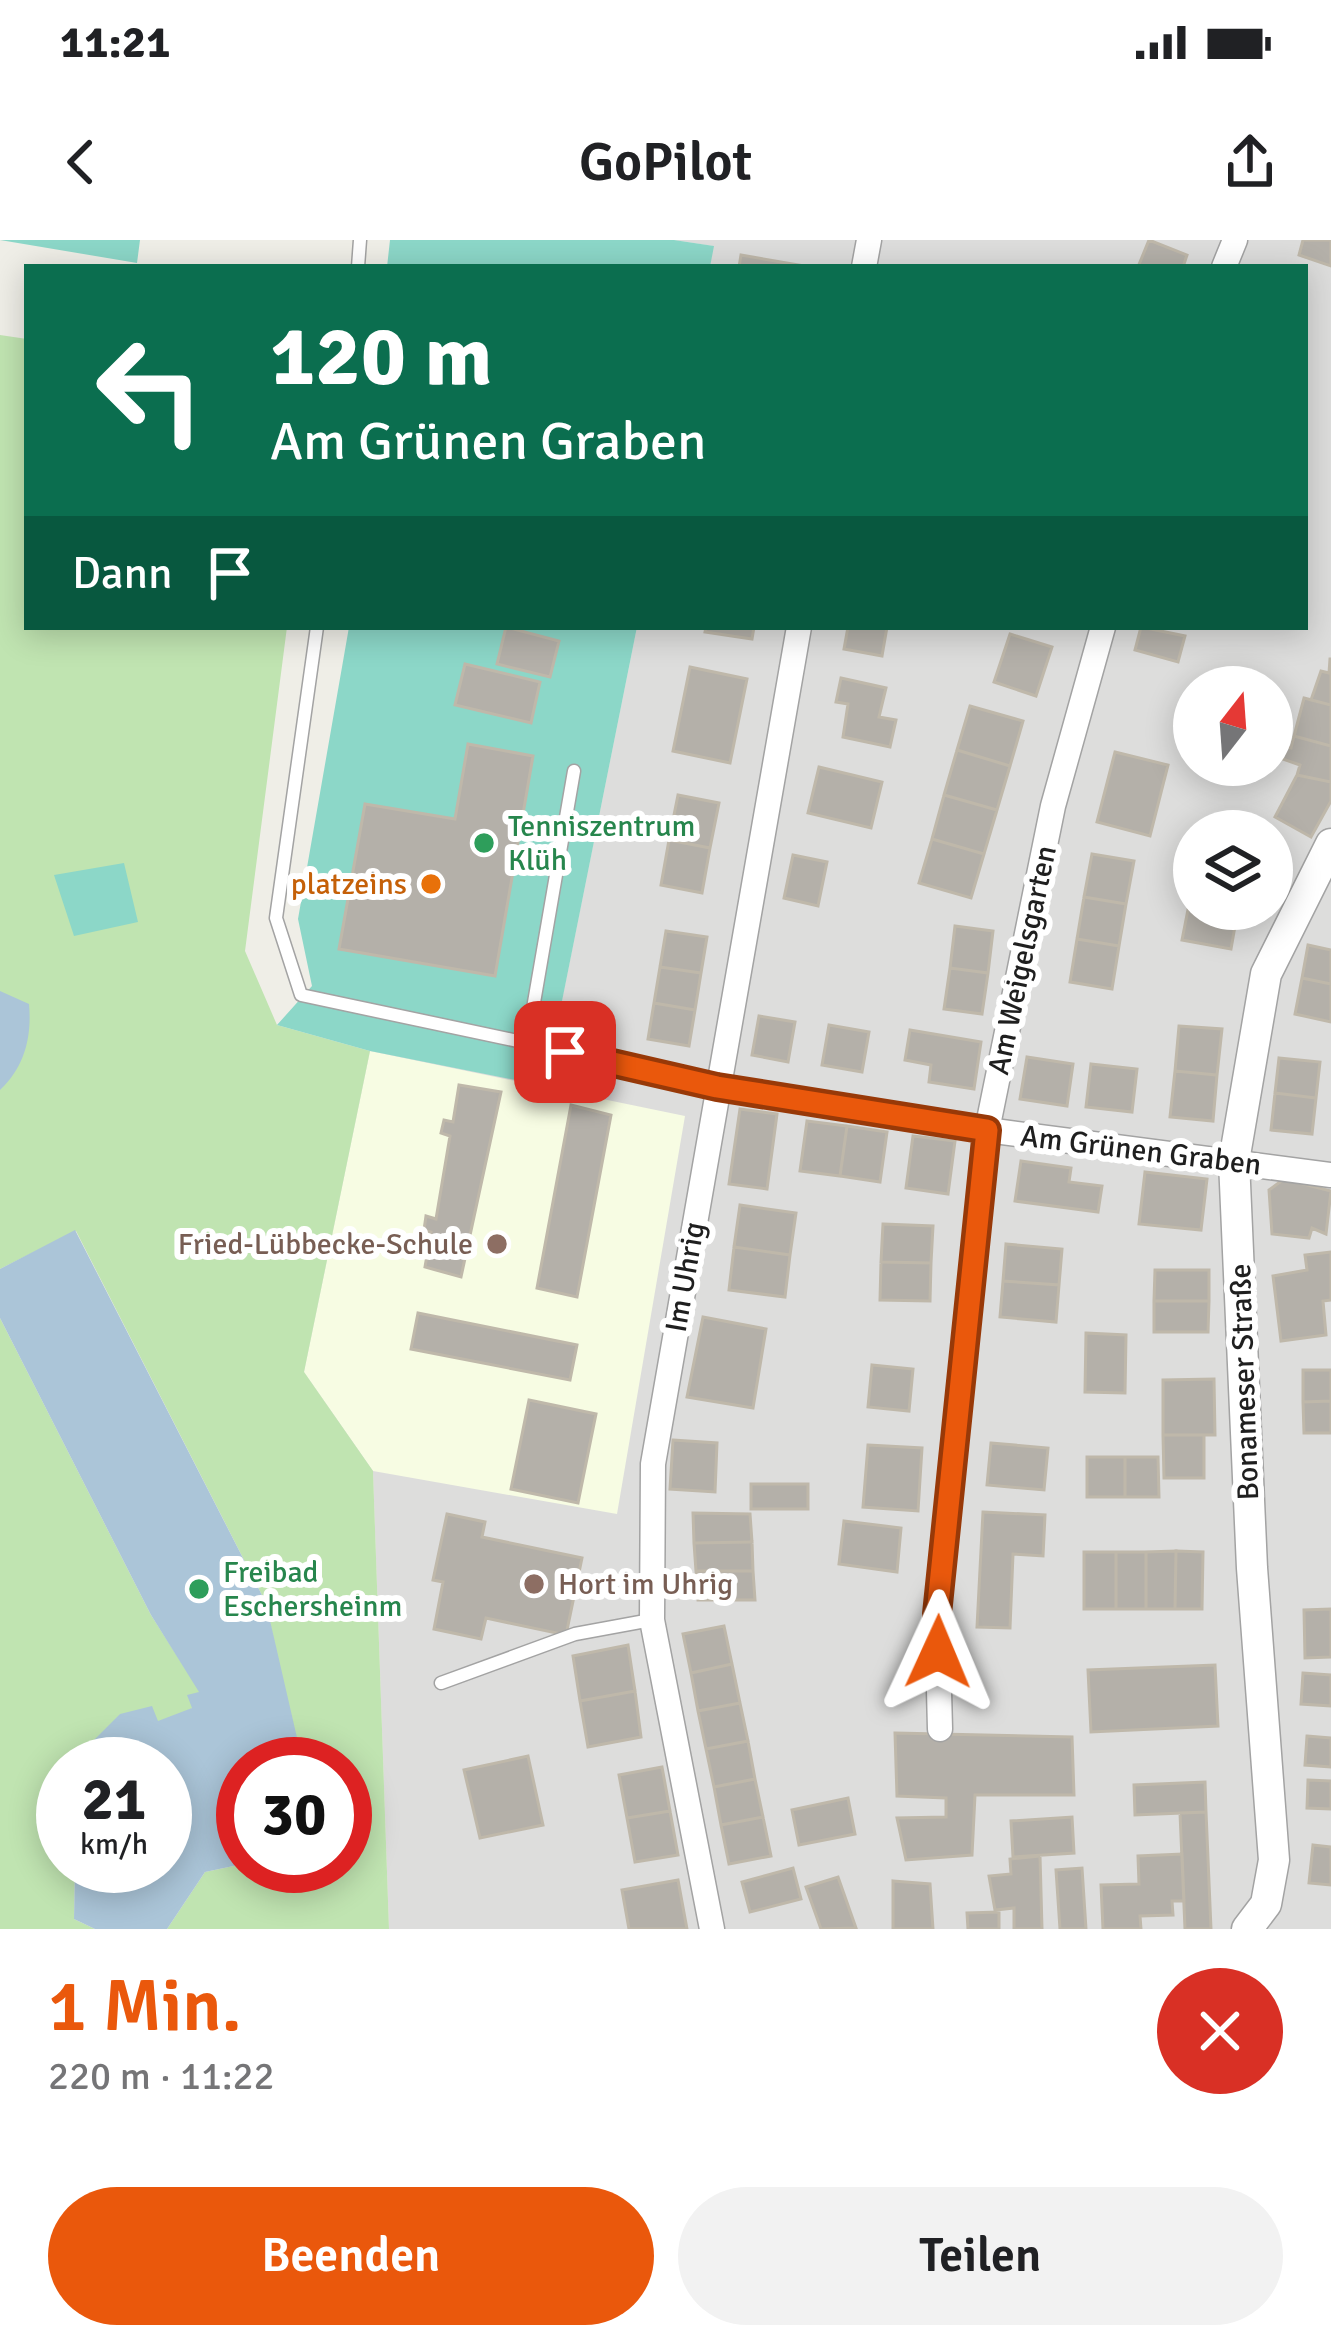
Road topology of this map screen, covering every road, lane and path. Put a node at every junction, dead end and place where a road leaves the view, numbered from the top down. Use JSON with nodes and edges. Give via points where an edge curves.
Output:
{"nodes":[{"id":1,"x":316,"y":630,"type":"edge"},
{"id":2,"x":798,"y":630,"type":"edge"},
{"id":3,"x":1102,"y":630,"type":"edge"},
{"id":4,"x":574,"y":771,"type":"dead end"},
{"id":5,"x":1331,"y":844,"type":"edge"},
{"id":6,"x":527,"y":1043,"type":"junction"},
{"id":7,"x":717,"y":1087,"type":"junction"},
{"id":8,"x":987,"y":1130,"type":"junction"},
{"id":9,"x":1234,"y":1161,"type":"junction"},
{"id":10,"x":1331,"y":1175,"type":"edge"},
{"id":11,"x":652,"y":1620,"type":"junction"},
{"id":12,"x":441,"y":1683,"type":"dead end"},
{"id":13,"x":940,"y":1729,"type":"dead end"},
{"id":14,"x":712,"y":1929,"type":"edge"},
{"id":15,"x":1246,"y":1929,"type":"edge"}],
"edges":[{"from":1,"to":6,"type":"lane","via":[[276,918],[301,995]]},
{"from":2,"to":7,"type":"street","name":"Im Uhrig"},
{"from":3,"to":8,"type":"street","name":"Am Weigelsgarten","via":[[1054,806]]},
{"from":4,"to":6,"type":"lane"},
{"from":5,"to":9,"type":"street","name":"Bonameser Straße","via":[[1267,974]]},
{"from":6,"to":7,"type":"street","name":"Am Grünen Graben"},
{"from":7,"to":8,"type":"street","name":"Am Grünen Graben"},
{"from":7,"to":11,"type":"street","name":"Im Uhrig","via":[[653,1464]]},
{"from":8,"to":9,"type":"street","name":"Am Grünen Graben"},
{"from":8,"to":13,"type":"street","name":"Am Weigelsgarten","via":[[937,1614]]},
{"from":9,"to":10,"type":"street","name":"Am Grünen Graben"},
{"from":9,"to":15,"type":"street","name":"Bonameser Straße","via":[[1274,1860],[1266,1904]]},
{"from":11,"to":12,"type":"lane","via":[[575,1634]]},
{"from":11,"to":14,"type":"street","name":"Im Uhrig"}]}
